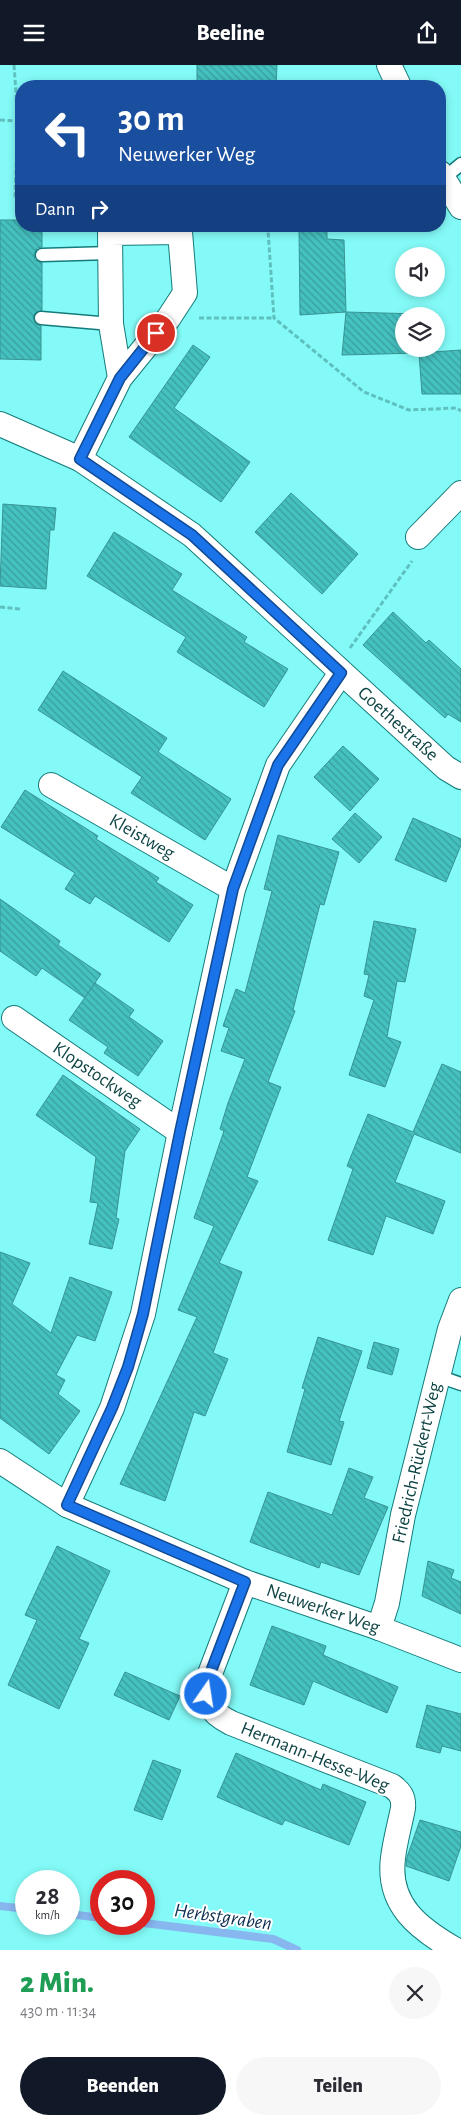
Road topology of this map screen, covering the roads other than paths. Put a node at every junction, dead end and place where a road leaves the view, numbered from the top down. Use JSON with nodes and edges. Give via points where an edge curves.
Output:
{"nodes":[{"id":1,"x":389,"y":65,"type":"edge"},
{"id":2,"x":396,"y":80,"type":"edge"},
{"id":3,"x":461,"y":164,"type":"edge"},
{"id":4,"x":446,"y":173,"type":"edge"},
{"id":5,"x":446,"y":184,"type":"edge"},
{"id":6,"x":461,"y":207,"type":"edge"},
{"id":7,"x":128,"y":232,"type":"edge"},
{"id":8,"x":180,"y":232,"type":"edge"},
{"id":9,"x":110,"y":253,"type":"junction"},
{"id":10,"x":42,"y":255,"type":"dead end"},
{"id":11,"x":42,"y":318,"type":"dead end"},
{"id":12,"x":111,"y":324,"type":"junction"},
{"id":13,"x":120,"y":378,"type":"junction"},
{"id":14,"x":0,"y":424,"type":"edge"},
{"id":15,"x":80,"y":459,"type":"junction"},
{"id":16,"x":461,"y":493,"type":"edge"},
{"id":17,"x":418,"y":537,"type":"road end"},
{"id":18,"x":341,"y":673,"type":"junction"},
{"id":19,"x":461,"y":777,"type":"edge"},
{"id":20,"x":51,"y":785,"type":"dead end"},
{"id":21,"x":233,"y":889,"type":"junction"},
{"id":22,"x":14,"y":1018,"type":"dead end"},
{"id":23,"x":180,"y":1132,"type":"junction"},
{"id":24,"x":461,"y":1300,"type":"edge"},
{"id":25,"x":438,"y":1376,"type":"junction"},
{"id":26,"x":461,"y":1384,"type":"edge"},
{"id":27,"x":0,"y":1461,"type":"edge"},
{"id":28,"x":67,"y":1505,"type":"junction"},
{"id":29,"x":245,"y":1582,"type":"junction"},
{"id":30,"x":379,"y":1628,"type":"junction"},
{"id":31,"x":461,"y":1660,"type":"edge"},
{"id":32,"x":456,"y":1950,"type":"edge"}],
"edges":[{"from":1,"to":2,"type":"street"},
{"from":3,"to":4,"type":"lane"},
{"from":5,"to":6,"type":"street"},
{"from":7,"to":9,"type":"street","via":[[110,233]]},
{"from":8,"to":13,"type":"street","via":[[185,293]]},
{"from":9,"to":10,"type":"lane"},
{"from":9,"to":12,"type":"street"},
{"from":11,"to":12,"type":"lane"},
{"from":12,"to":13,"type":"street"},
{"from":13,"to":15,"type":"street"},
{"from":14,"to":15,"type":"street","name":"Goethestraße"},
{"from":15,"to":18,"type":"street","name":"Goethestraße","via":[[192,535]]},
{"from":16,"to":17,"type":"street"},
{"from":18,"to":19,"type":"street","name":"Goethestraße","via":[[446,768]]},
{"from":18,"to":21,"type":"street","via":[[278,765]]},
{"from":20,"to":21,"type":"street","name":"Kleistweg"},
{"from":21,"to":23,"type":"street"},
{"from":22,"to":23,"type":"street","name":"Klopstockweg"},
{"from":23,"to":28,"type":"street","via":[[143,1314],[128,1367]]},
{"from":24,"to":25,"type":"street","name":"Friedrich-Rückert-Weg"},
{"from":25,"to":26,"type":"lane"},
{"from":25,"to":30,"type":"street","name":"Friedrich-Rückert-Weg"},
{"from":27,"to":28,"type":"street","name":"Neuwerker Weg"},
{"from":28,"to":29,"type":"street","name":"Neuwerker Weg"},
{"from":29,"to":30,"type":"street","name":"Neuwerker Weg"},
{"from":29,"to":32,"type":"street","name":"Hermann-Hesse-Weg","via":[[208,1679],[206,1694],[213,1711],[231,1723],[392,1786],[400,1792],[404,1800],[392,1859],[394,1885],[401,1905],[416,1923]]},
{"from":30,"to":31,"type":"street","name":"Neuwerker Weg"}]}
